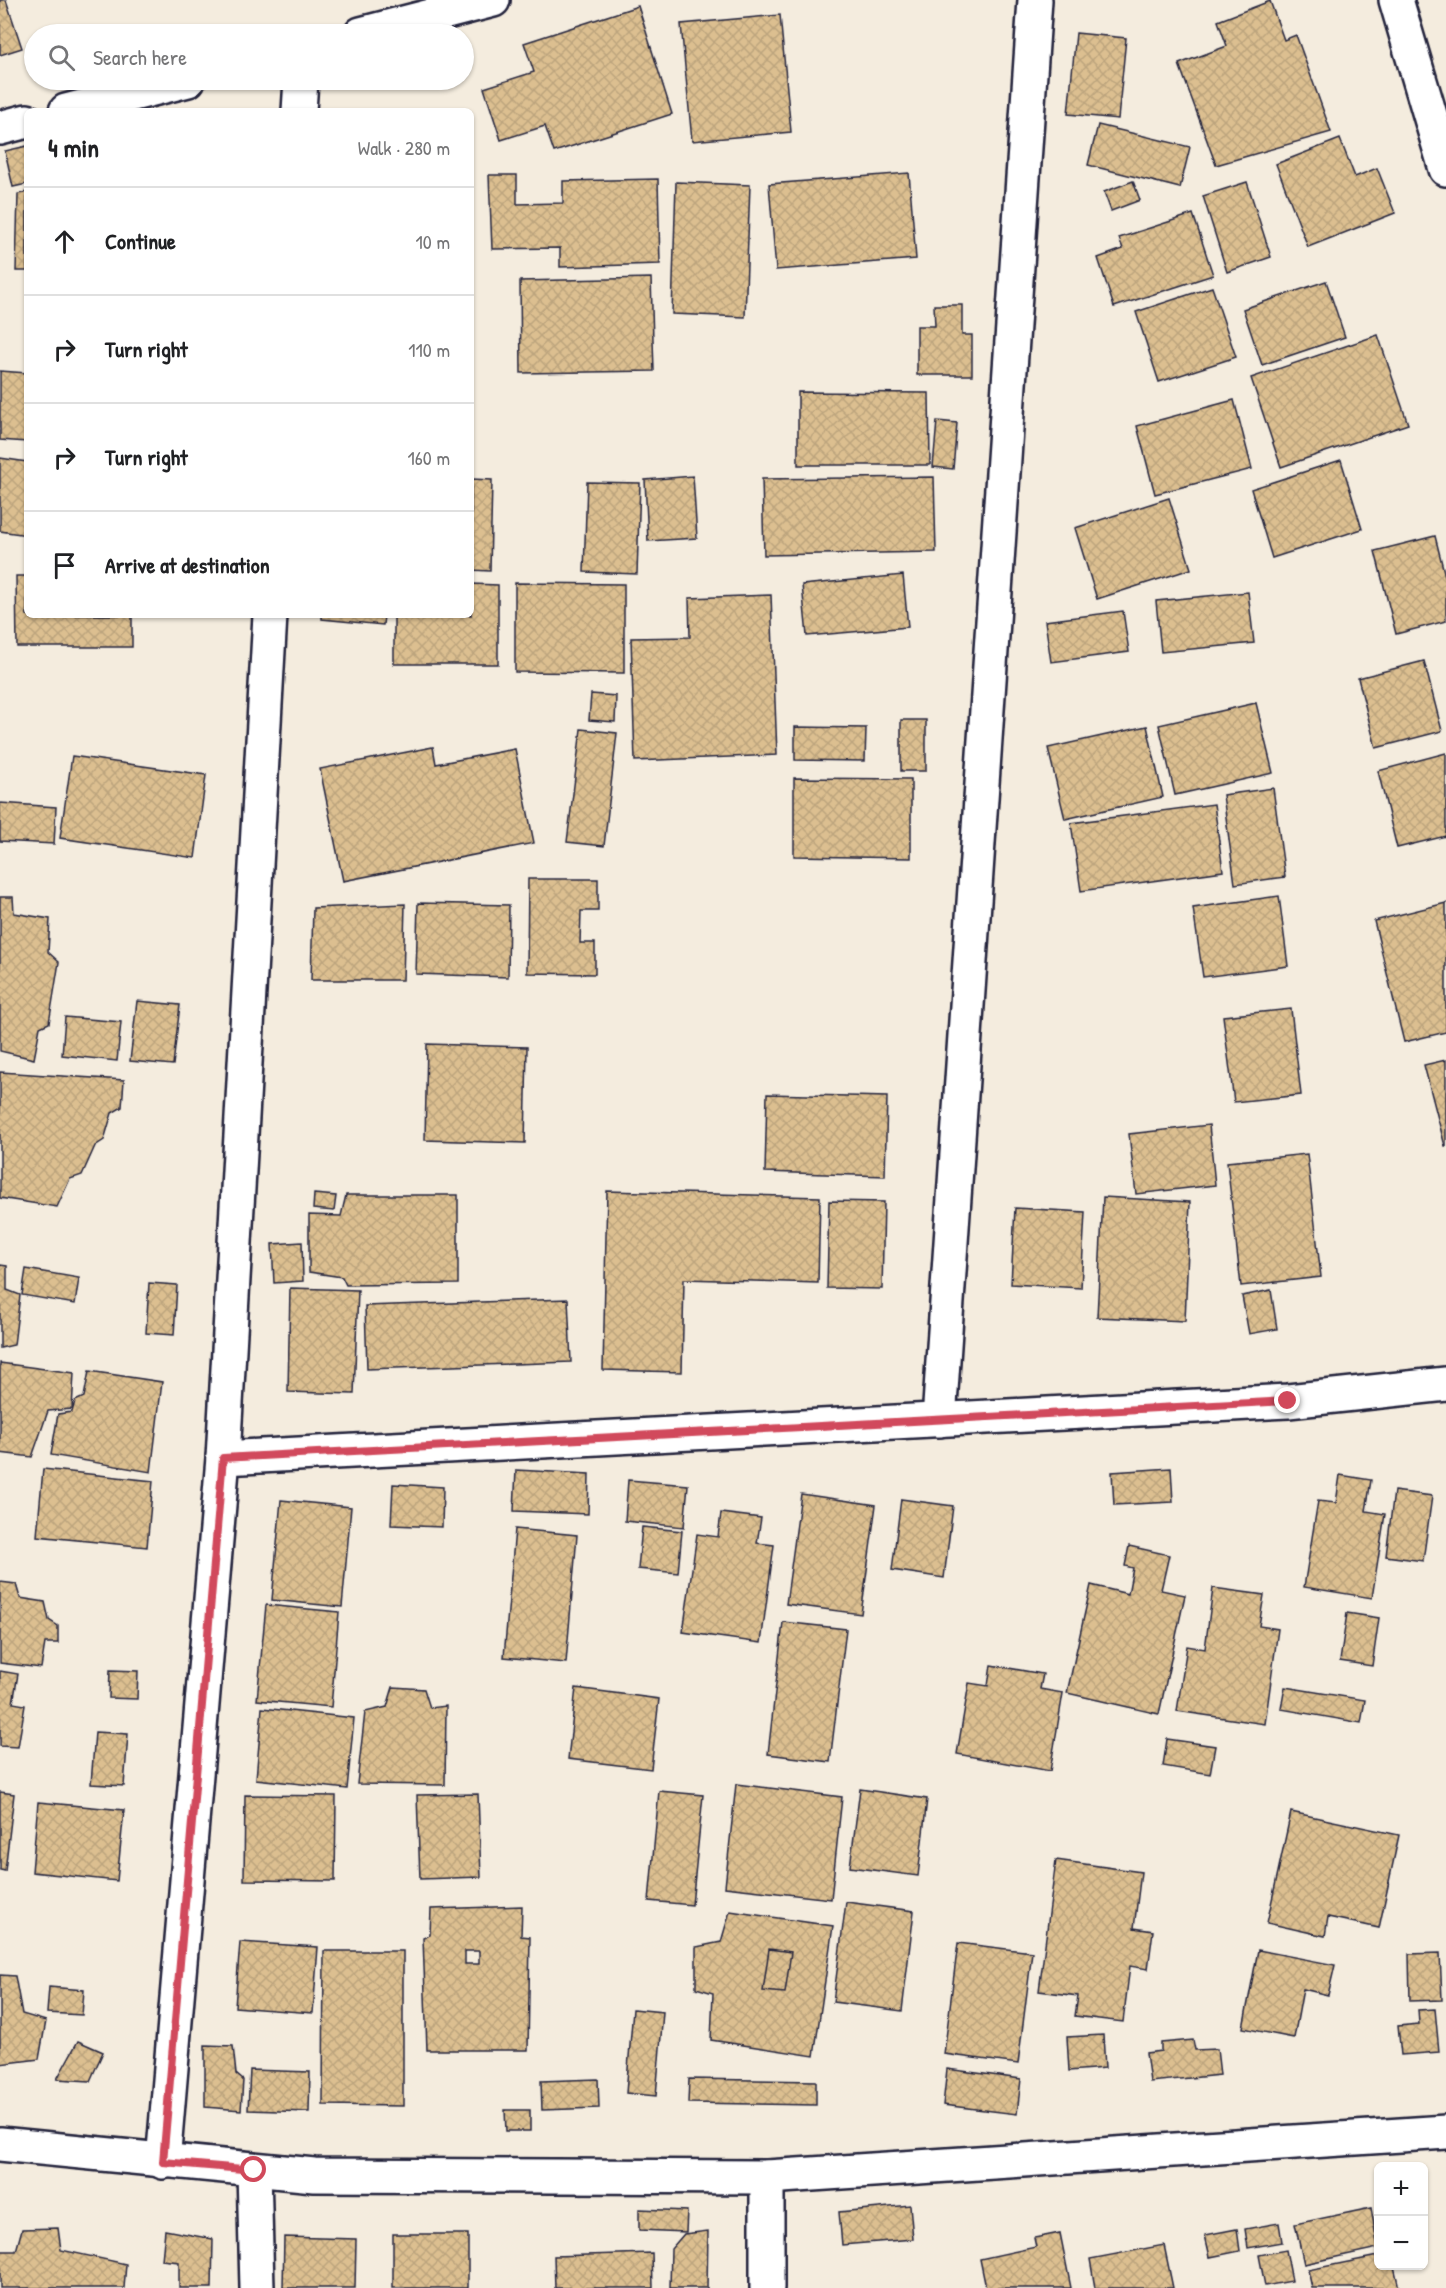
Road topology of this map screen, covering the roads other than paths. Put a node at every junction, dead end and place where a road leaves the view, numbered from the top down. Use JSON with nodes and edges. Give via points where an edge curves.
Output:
{"nodes":[{"id":1,"x":493,"y":0,"type":"edge"},
{"id":2,"x":1035,"y":0,"type":"edge"},
{"id":3,"x":1396,"y":0,"type":"edge"},
{"id":4,"x":400,"y":24,"type":"edge"},
{"id":5,"x":149,"y":90,"type":"edge"},
{"id":6,"x":300,"y":90,"type":"edge"},
{"id":7,"x":78,"y":108,"type":"edge"},
{"id":8,"x":299,"y":108,"type":"edge"},
{"id":9,"x":24,"y":122,"type":"edge"},
{"id":10,"x":0,"y":128,"type":"edge"},
{"id":11,"x":1446,"y":169,"type":"edge"},
{"id":12,"x":270,"y":618,"type":"edge"},
{"id":13,"x":1446,"y":1384,"type":"edge"},
{"id":14,"x":939,"y":1420,"type":"junction"},
{"id":15,"x":223,"y":1458,"type":"junction"},
{"id":16,"x":1446,"y":2132,"type":"edge"},
{"id":17,"x":0,"y":2144,"type":"edge"},
{"id":18,"x":163,"y":2162,"type":"junction"},
{"id":19,"x":254,"y":2170,"type":"junction"},
{"id":20,"x":767,"y":2176,"type":"junction"},
{"id":21,"x":257,"y":2288,"type":"edge"},
{"id":22,"x":767,"y":2288,"type":"edge"}],
"edges":[{"from":1,"to":4,"type":"street"},
{"from":2,"to":14,"type":"street"},
{"from":3,"to":11,"type":"street"},
{"from":5,"to":7,"type":"street"},
{"from":6,"to":8,"type":"street"},
{"from":9,"to":10,"type":"street"},
{"from":12,"to":15,"type":"street"},
{"from":13,"to":14,"type":"street","via":[[1288,1401]]},
{"from":14,"to":15,"type":"street"},
{"from":15,"to":18,"type":"street"},
{"from":16,"to":20,"type":"street"},
{"from":17,"to":18,"type":"street"},
{"from":18,"to":19,"type":"street"},
{"from":19,"to":20,"type":"street","via":[[314,2175]]},
{"from":19,"to":21,"type":"street"},
{"from":20,"to":22,"type":"street"}]}
